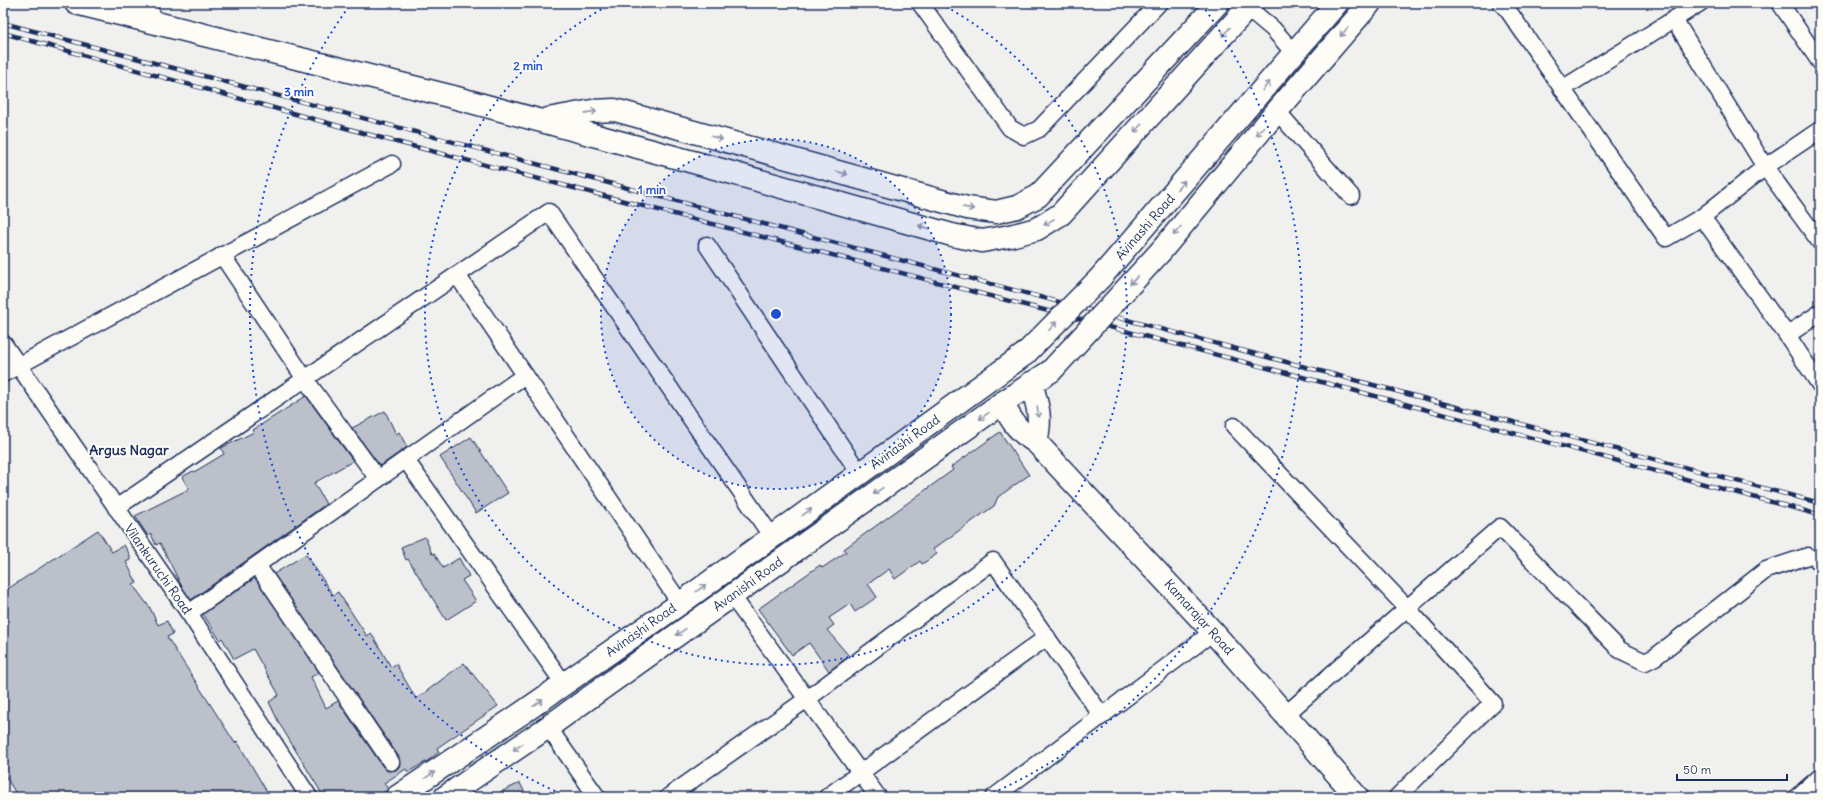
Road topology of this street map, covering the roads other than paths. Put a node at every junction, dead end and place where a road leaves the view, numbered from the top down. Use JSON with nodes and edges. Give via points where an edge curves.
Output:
{"nodes":[{"id":1,"x":76,"y":3,"type":"edge"},
{"id":2,"x":126,"y":3,"type":"edge"},
{"id":3,"x":920,"y":3,"type":"edge"},
{"id":4,"x":1159,"y":3,"type":"edge"},
{"id":5,"x":1218,"y":3,"type":"edge"},
{"id":6,"x":1337,"y":3,"type":"edge"},
{"id":7,"x":1370,"y":3,"type":"edge"},
{"id":8,"x":1700,"y":3,"type":"edge"},
{"id":9,"x":1780,"y":3,"type":"edge"},
{"id":10,"x":1250,"y":5,"type":"edge"},
{"id":11,"x":1508,"y":5,"type":"edge"},
{"id":12,"x":1674,"y":19,"type":"junction"},
{"id":13,"x":203,"y":34,"type":"junction"},
{"id":14,"x":1294,"y":53,"type":"junction"},
{"id":15,"x":1820,"y":62,"type":"edge"},
{"id":16,"x":1562,"y":89,"type":"junction"},
{"id":17,"x":1277,"y":111,"type":"junction"},
{"id":18,"x":539,"y":120,"type":"junction"},
{"id":19,"x":1820,"y":130,"type":"edge"},
{"id":20,"x":392,"y":164,"type":"dead end"},
{"id":21,"x":1765,"y":167,"type":"junction"},
{"id":22,"x":1351,"y":196,"type":"dead end"},
{"id":23,"x":1702,"y":217,"type":"junction"},
{"id":24,"x":1820,"y":242,"type":"edge"},
{"id":25,"x":707,"y":245,"type":"dead end"},
{"id":26,"x":222,"y":255,"type":"junction"},
{"id":27,"x":457,"y":275,"type":"junction"},
{"id":28,"x":1820,"y":313,"type":"edge"},
{"id":29,"x":1787,"y":336,"type":"junction"},
{"id":30,"x":3,"y":343,"type":"edge"},
{"id":31,"x":17,"y":365,"type":"junction"},
{"id":32,"x":1051,"y":371,"type":"joint"},
{"id":33,"x":3,"y":374,"type":"edge"},
{"id":34,"x":525,"y":375,"type":"junction"},
{"id":35,"x":305,"y":378,"type":"junction"},
{"id":36,"x":1031,"y":383,"type":"junction"},
{"id":37,"x":1820,"y":385,"type":"edge"},
{"id":38,"x":1002,"y":403,"type":"junction"},
{"id":39,"x":1234,"y":426,"type":"dead end"},
{"id":40,"x":1036,"y":442,"type":"junction"},
{"id":41,"x":406,"y":460,"type":"junction"},
{"id":42,"x":860,"y":474,"type":"junction"},
{"id":43,"x":378,"y":479,"type":"junction"},
{"id":44,"x":116,"y":508,"type":"junction"},
{"id":45,"x":764,"y":543,"type":"junction"},
{"id":46,"x":1815,"y":560,"type":"edge"},
{"id":47,"x":257,"y":565,"type":"junction"},
{"id":48,"x":770,"y":568,"type":"junction"},
{"id":49,"x":732,"y":596,"type":"junction"},
{"id":50,"x":680,"y":603,"type":"junction"},
{"id":51,"x":1407,"y":608,"type":"junction"},
{"id":52,"x":188,"y":613,"type":"junction"},
{"id":53,"x":650,"y":624,"type":"junction"},
{"id":54,"x":1213,"y":632,"type":"junction"},
{"id":55,"x":1047,"y":637,"type":"junction"},
{"id":56,"x":664,"y":645,"type":"junction"},
{"id":57,"x":564,"y":684,"type":"junction"},
{"id":58,"x":807,"y":699,"type":"junction"},
{"id":59,"x":1285,"y":715,"type":"junction"},
{"id":60,"x":1102,"y":716,"type":"junction"},
{"id":61,"x":548,"y":726,"type":"junction"},
{"id":62,"x":391,"y":762,"type":"dead end"},
{"id":63,"x":860,"y":772,"type":"junction"},
{"id":64,"x":1820,"y":776,"type":"edge"},
{"id":65,"x":309,"y":797,"type":"edge"},
{"id":66,"x":397,"y":797,"type":"edge"},
{"id":67,"x":445,"y":797,"type":"edge"},
{"id":68,"x":597,"y":797,"type":"edge"},
{"id":69,"x":668,"y":797,"type":"edge"},
{"id":70,"x":827,"y":797,"type":"edge"},
{"id":71,"x":878,"y":797,"type":"edge"},
{"id":72,"x":994,"y":797,"type":"edge"},
{"id":73,"x":1357,"y":797,"type":"edge"},
{"id":74,"x":1397,"y":797,"type":"edge"},
{"id":75,"x":1797,"y":797,"type":"edge"}],
"edges":[{"from":1,"to":13,"type":"main road"},
{"from":2,"to":13,"type":"street"},
{"from":3,"to":4,"type":"street","via":[[1010,128],[1024,136],[1039,129]]},
{"from":18,"to":5,"type":"main road","one_way":true,"via":[[615,110],[967,208],[996,212],[1017,207],[1038,196]]},
{"from":6,"to":14,"type":"main road","name":"Avinashi Road"},
{"from":7,"to":17,"type":"main road","name":"Avinashi Road","one_way":true},
{"from":8,"to":12,"type":"street"},
{"from":9,"to":15,"type":"street"},
{"from":10,"to":14,"type":"street"},
{"from":10,"to":18,"type":"main road","one_way":true,"via":[[1061,214],[1037,229],[982,241],[952,235]]},
{"from":11,"to":16,"type":"street"},
{"from":12,"to":16,"type":"street"},
{"from":12,"to":21,"type":"street"},
{"from":13,"to":18,"type":"main road"},
{"from":42,"to":14,"type":"main road","name":"Avinashi Road","one_way":true,"bridge":true,"via":[[1025,354],[1100,278]]},
{"from":16,"to":23,"type":"street","via":[[1666,238]]},
{"from":17,"to":22,"type":"street"},
{"from":17,"to":32,"type":"main road","name":"Avinashi Road","one_way":true,"bridge":true,"via":[[1161,251]]},
{"from":19,"to":21,"type":"street"},
{"from":20,"to":26,"type":"street"},
{"from":21,"to":23,"type":"street"},
{"from":21,"to":24,"type":"street"},
{"from":23,"to":29,"type":"street"},
{"from":25,"to":42,"type":"street"},
{"from":26,"to":31,"type":"street"},
{"from":26,"to":35,"type":"street"},
{"from":27,"to":34,"type":"street"},
{"from":27,"to":35,"type":"street"},
{"from":27,"to":45,"type":"street","via":[[549,212]]},
{"from":28,"to":29,"type":"street"},
{"from":29,"to":37,"type":"street"},
{"from":30,"to":31,"type":"street","name":"Vilankuruchi Road"},
{"from":31,"to":33,"type":"street"},
{"from":31,"to":44,"type":"street","name":"Vilankuruchi Road"},
{"from":32,"to":36,"type":"main road","name":"Avanishi Road"},
{"from":34,"to":41,"type":"street"},
{"from":34,"to":50,"type":"street"},
{"from":35,"to":43,"type":"street"},
{"from":35,"to":44,"type":"street"},
{"from":36,"to":38,"type":"main road","name":"Avanishi Road"},
{"from":36,"to":40,"type":"main road","one_way":true,"via":[[1039,412]]},
{"from":38,"to":40,"type":"main road","name":"Kamarajar Road","via":[[1014,425],[1023,435]]},
{"from":38,"to":48,"type":"main road","name":"Avanishi Road","one_way":true},
{"from":39,"to":51,"type":"street"},
{"from":40,"to":54,"type":"main road","name":"Kamarajar Road"},
{"from":41,"to":43,"type":"street"},
{"from":41,"to":57,"type":"street"},
{"from":45,"to":42,"type":"main road","name":"Avinashi Road","one_way":true},
{"from":43,"to":47,"type":"street"},
{"from":44,"to":52,"type":"street","name":"Vilankuruchi Road"},
{"from":45,"to":48,"type":"main road"},
{"from":50,"to":45,"type":"main road","name":"Avinashi Road","one_way":true},
{"from":46,"to":51,"type":"street","via":[[1766,570],[1655,657],[1645,662],[1620,650],[1500,527]]},
{"from":47,"to":52,"type":"street"},
{"from":47,"to":62,"type":"street"},
{"from":48,"to":49,"type":"main road","name":"Avanishi Road"},
{"from":49,"to":56,"type":"main road","name":"Avanishi Road","one_way":true},
{"from":49,"to":58,"type":"street"},
{"from":50,"to":53,"type":"main road","name":"Avinashi Road"},
{"from":51,"to":59,"type":"street"},
{"from":51,"to":74,"type":"street","via":[[1492,703]]},
{"from":52,"to":65,"type":"street","name":"Vilankuruchi Road"},
{"from":53,"to":56,"type":"main road"},
{"from":53,"to":57,"type":"main road","name":"Avinashi Road"},
{"from":54,"to":59,"type":"main road","name":"Kamarajar Road"},
{"from":54,"to":60,"type":"street"},
{"from":55,"to":58,"type":"street","via":[[993,561]]},
{"from":55,"to":60,"type":"street"},
{"from":55,"to":63,"type":"street"},
{"from":56,"to":61,"type":"main road","name":"Avanishi Road"},
{"from":66,"to":57,"type":"main road","name":"Avinashi Road","one_way":true},
{"from":58,"to":63,"type":"street"},
{"from":58,"to":69,"type":"street"},
{"from":59,"to":73,"type":"main road","name":"Kamarajar Road"},
{"from":60,"to":72,"type":"street"},
{"from":61,"to":67,"type":"main road","name":"Avanishi Road","one_way":true},
{"from":61,"to":68,"type":"street"},
{"from":63,"to":70,"type":"street"},
{"from":63,"to":71,"type":"street"},
{"from":64,"to":75,"type":"street"}]}
